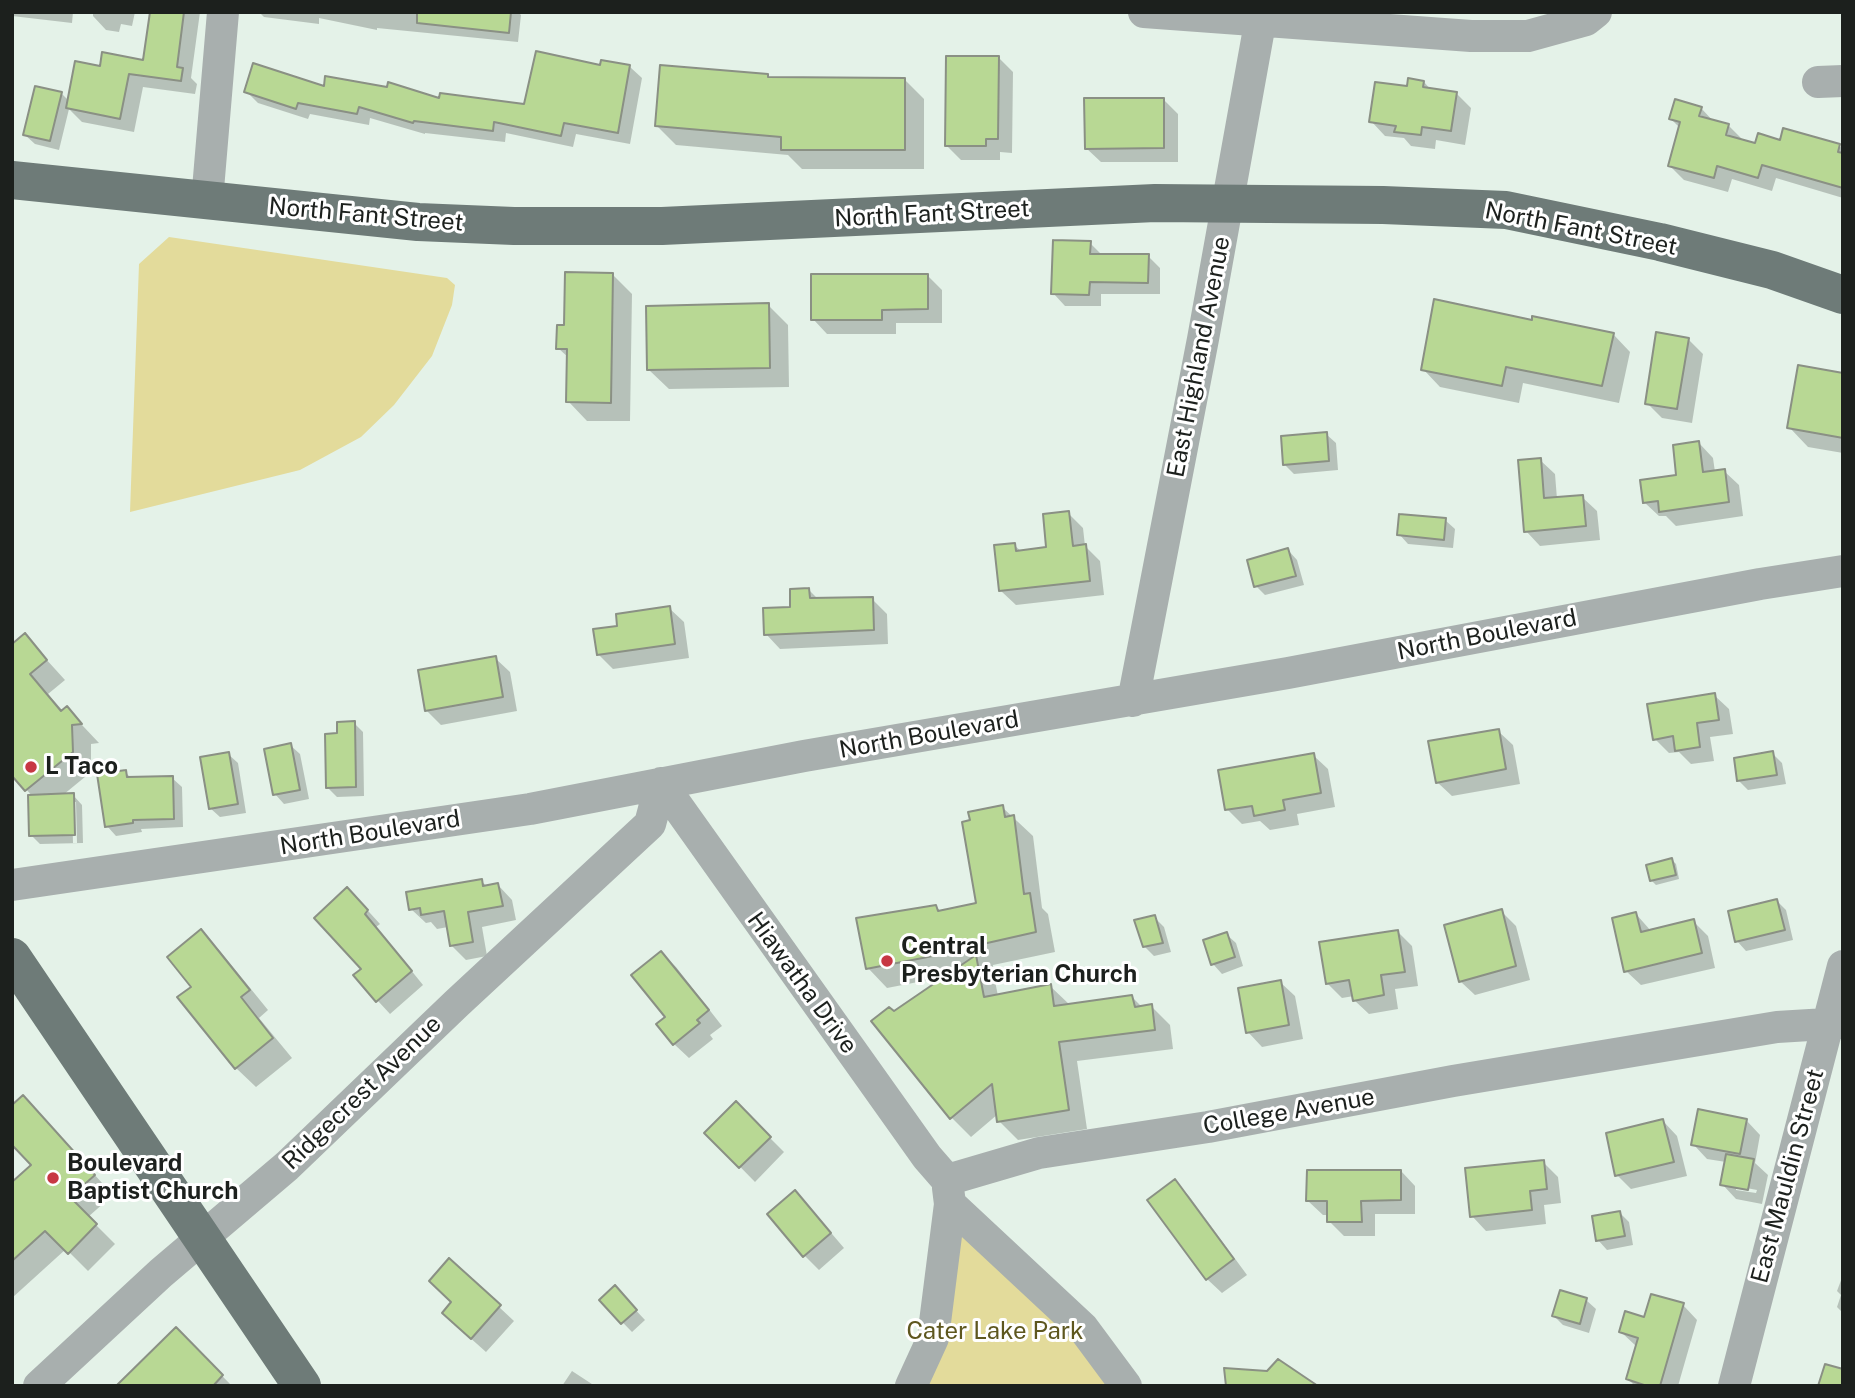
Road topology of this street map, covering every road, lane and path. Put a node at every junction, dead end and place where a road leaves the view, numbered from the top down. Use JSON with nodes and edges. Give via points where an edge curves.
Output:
{"nodes":[{"id":1,"x":223,"y":12,"type":"edge"},
{"id":2,"x":1144,"y":12,"type":"edge"},
{"id":3,"x":1596,"y":12,"type":"edge"},
{"id":4,"x":1262,"y":16,"type":"edge"},
{"id":5,"x":12,"y":180,"type":"edge"},
{"id":6,"x":207,"y":201,"type":"junction"},
{"id":7,"x":1228,"y":204,"type":"junction"},
{"id":8,"x":1843,"y":295,"type":"edge"},
{"id":9,"x":1843,"y":571,"type":"edge"},
{"id":10,"x":1133,"y":701,"type":"junction"},
{"id":11,"x":661,"y":783,"type":"junction"},
{"id":12,"x":12,"y":885,"type":"edge"},
{"id":13,"x":12,"y":957,"type":"edge"},
{"id":14,"x":1843,"y":966,"type":"edge"},
{"id":15,"x":1835,"y":1024,"type":"edge"},
{"id":16,"x":948,"y":1192,"type":"junction"},
{"id":17,"x":202,"y":1238,"type":"junction"},
{"id":18,"x":39,"y":1386,"type":"edge"},
{"id":19,"x":302,"y":1386,"type":"edge"},
{"id":20,"x":911,"y":1386,"type":"edge"},
{"id":21,"x":1126,"y":1386,"type":"edge"},
{"id":22,"x":1734,"y":1386,"type":"edge"}],
"edges":[{"from":1,"to":6,"type":"street"},
{"from":2,"to":4,"type":"street"},
{"from":3,"to":4,"type":"street","via":[[1528,36],[1471,36]]},
{"from":4,"to":7,"type":"street","name":"East Highland Avenue"},
{"from":5,"to":6,"type":"main road","name":"North Fant Street"},
{"from":6,"to":7,"type":"main road","name":"North Fant Street","via":[[418,222],[586,227],[1155,203]]},
{"from":7,"to":8,"type":"main road","name":"North Fant Street","via":[[1506,210],[1772,270]]},
{"from":7,"to":10,"type":"street","name":"East Highland Avenue"},
{"from":9,"to":10,"type":"street","name":"North Boulevard"},
{"from":10,"to":11,"type":"street","name":"North Boulevard"},
{"from":11,"to":12,"type":"street","name":"North Boulevard","via":[[530,809]]},
{"from":11,"to":16,"type":"street","name":"Hiawatha Drive"},
{"from":11,"to":17,"type":"street","name":"Ridgecrest Avenue","via":[[650,824],[287,1166]]},
{"from":13,"to":17,"type":"main road"},
{"from":14,"to":15,"type":"street","name":"East Mauldin Street"},
{"from":15,"to":16,"type":"street","name":"College Avenue","via":[[1777,1027],[1039,1153]]},
{"from":15,"to":22,"type":"street","name":"East Mauldin Street"},
{"from":16,"to":20,"type":"street","via":[[933,1338]]},
{"from":16,"to":21,"type":"street","name":"Hiawatha Drive","via":[[1083,1328]]},
{"from":17,"to":18,"type":"street","name":"Ridgecrest Avenue"},
{"from":17,"to":19,"type":"main road"}]}
